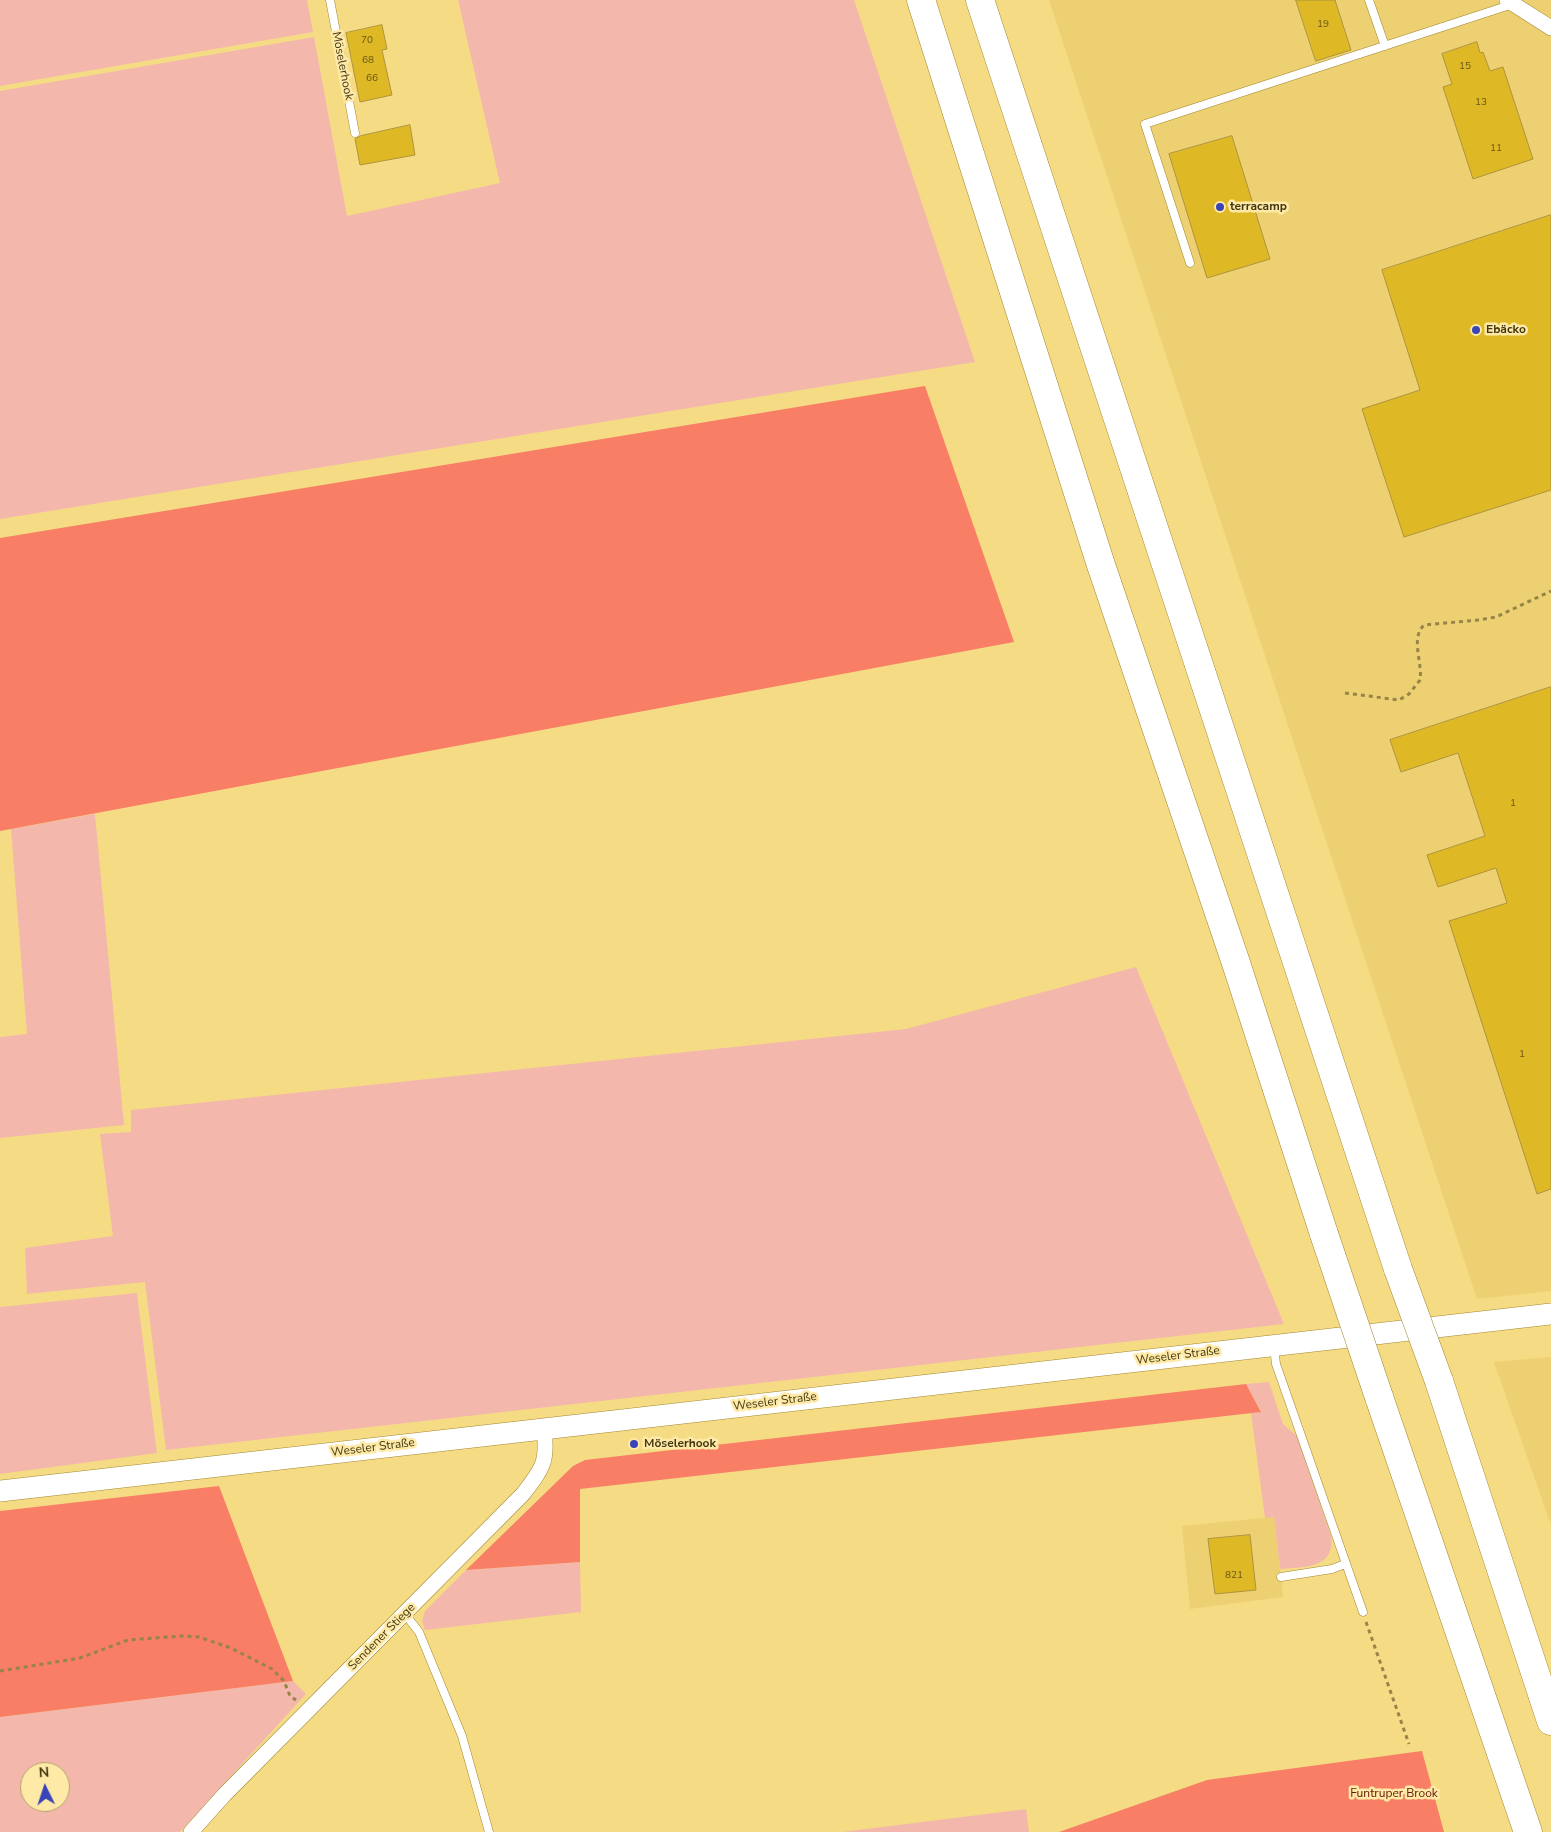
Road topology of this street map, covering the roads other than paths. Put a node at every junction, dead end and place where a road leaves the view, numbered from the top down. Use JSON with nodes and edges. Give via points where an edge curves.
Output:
{"nodes":[{"id":1,"x":330,"y":0,"type":"edge"},
{"id":2,"x":921,"y":0,"type":"edge"},
{"id":3,"x":980,"y":0,"type":"edge"},
{"id":4,"x":1369,"y":0,"type":"edge"},
{"id":5,"x":1510,"y":2,"type":"edge"},
{"id":6,"x":1551,"y":28,"type":"edge"},
{"id":7,"x":1385,"y":46,"type":"junction"},
{"id":8,"x":355,"y":133,"type":"dead end"},
{"id":9,"x":1190,"y":264,"type":"dead end"},
{"id":10,"x":1551,"y":1314,"type":"edge"},
{"id":11,"x":1273,"y":1346,"type":"junction"},
{"id":12,"x":544,"y":1429,"type":"junction"},
{"id":13,"x":0,"y":1491,"type":"edge"},
{"id":14,"x":1345,"y":1564,"type":"junction"},
{"id":15,"x":1281,"y":1577,"type":"dead end"},
{"id":16,"x":1362,"y":1612,"type":"road end"},
{"id":17,"x":405,"y":1614,"type":"junction"},
{"id":18,"x":1551,"y":1721,"type":"edge"},
{"id":19,"x":191,"y":1832,"type":"edge"},
{"id":20,"x":489,"y":1832,"type":"edge"},
{"id":21,"x":1528,"y":1832,"type":"edge"}],
"edges":[{"from":1,"to":8,"type":"lane","name":"Möselerhook"},
{"from":2,"to":21,"type":"highway","bridge":true,"via":[[1100,562]]},
{"from":3,"to":18,"type":"highway","bridge":true,"via":[[1398,1269],[1439,1381]]},
{"from":4,"to":7,"type":"lane"},
{"from":5,"to":6,"type":"street"},
{"from":5,"to":7,"type":"lane"},
{"from":7,"to":9,"type":"lane","via":[[1145,124]]},
{"from":10,"to":11,"type":"main road","name":"Weseler Straße"},
{"from":11,"to":12,"type":"main road","name":"Weseler Straße"},
{"from":11,"to":14,"type":"lane","via":[[1276,1364]]},
{"from":12,"to":13,"type":"main road","name":"Weseler Straße"},
{"from":12,"to":17,"type":"street","name":"Sendener Stiege","via":[[545,1461],[523,1494]]},
{"from":14,"to":15,"type":"lane","via":[[1332,1570]]},
{"from":14,"to":16,"type":"lane"},
{"from":17,"to":19,"type":"street","name":"Sendener Stiege"},
{"from":17,"to":20,"type":"lane","via":[[419,1632],[462,1736]]}]}
